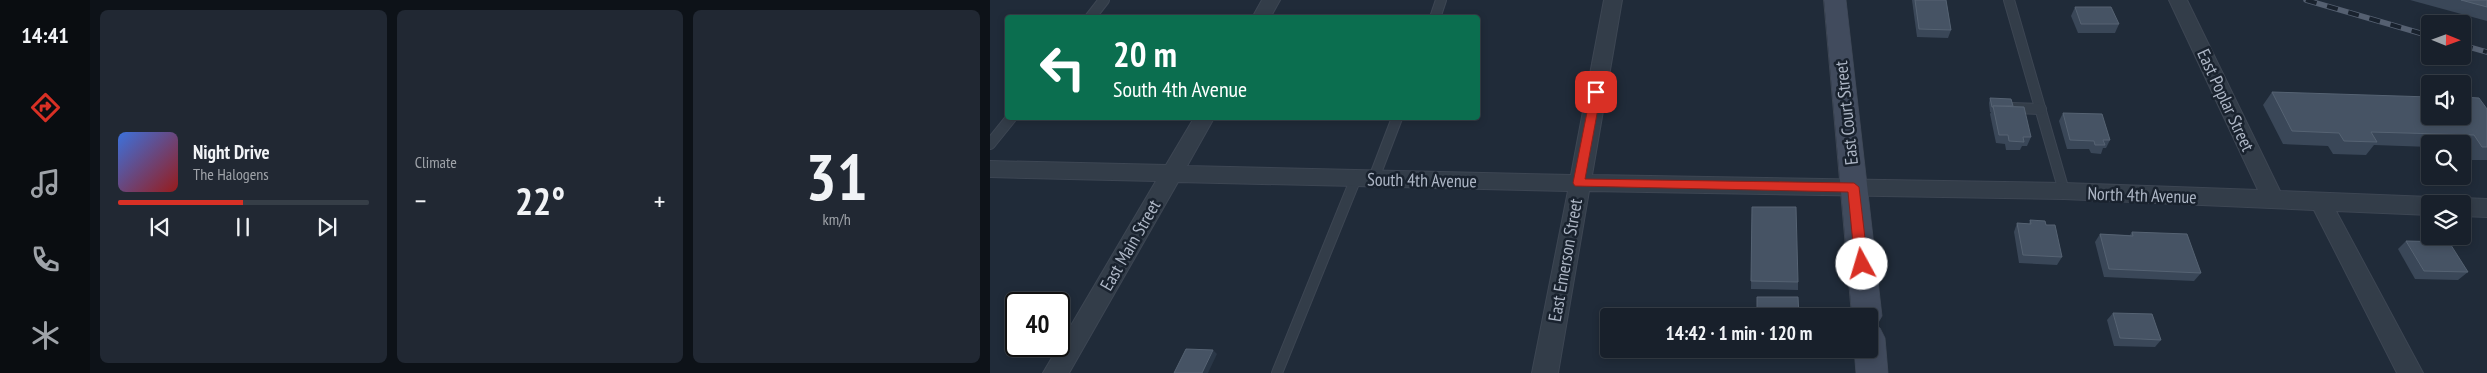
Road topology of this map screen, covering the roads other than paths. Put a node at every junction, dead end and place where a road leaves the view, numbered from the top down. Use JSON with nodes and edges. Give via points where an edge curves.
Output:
{"nodes":[{"id":1,"x":1104,"y":0,"type":"edge"},
{"id":2,"x":1272,"y":0,"type":"edge"},
{"id":3,"x":1441,"y":0,"type":"edge"},
{"id":4,"x":1612,"y":0,"type":"edge"},
{"id":5,"x":1835,"y":0,"type":"edge"},
{"id":6,"x":2009,"y":0,"type":"edge"},
{"id":7,"x":2178,"y":0,"type":"edge"},
{"id":8,"x":1092,"y":15,"type":"edge"},
{"id":9,"x":1264,"y":15,"type":"edge"},
{"id":10,"x":1436,"y":15,"type":"edge"},
{"id":11,"x":2010,"y":108,"type":"edge"},
{"id":12,"x":2041,"y":109,"type":"junction"},
{"id":13,"x":1009,"y":120,"type":"edge"},
{"id":14,"x":1203,"y":120,"type":"edge"},
{"id":15,"x":1396,"y":120,"type":"edge"},
{"id":16,"x":990,"y":144,"type":"edge"},
{"id":17,"x":990,"y":169,"type":"edge"},
{"id":18,"x":1172,"y":174,"type":"junction"},
{"id":19,"x":1365,"y":178,"type":"junction"},
{"id":20,"x":1579,"y":183,"type":"junction"},
{"id":21,"x":1854,"y":187,"type":"junction"},
{"id":22,"x":2064,"y":192,"type":"junction"},
{"id":23,"x":2273,"y":200,"type":"junction"},
{"id":24,"x":2322,"y":204,"type":"junction"},
{"id":25,"x":2421,"y":206,"type":"edge"},
{"id":26,"x":2471,"y":207,"type":"edge"},
{"id":27,"x":2487,"y":208,"type":"edge"},
{"id":28,"x":1866,"y":308,"type":"edge"},
{"id":29,"x":1871,"y":358,"type":"edge"},
{"id":30,"x":1056,"y":373,"type":"edge"},
{"id":31,"x":1277,"y":373,"type":"edge"},
{"id":32,"x":1545,"y":373,"type":"edge"},
{"id":33,"x":1872,"y":373,"type":"edge"},
{"id":34,"x":2410,"y":373,"type":"edge"}],
"edges":[{"from":1,"to":8,"type":"lane"},
{"from":2,"to":9,"type":"street"},
{"from":3,"to":10,"type":"lane"},
{"from":4,"to":20,"type":"street","name":"East Emerson Street"},
{"from":5,"to":21,"type":"street","name":"East Court Street"},
{"from":6,"to":12,"type":"lane"},
{"from":7,"to":23,"type":"street","name":"East Poplar Street"},
{"from":11,"to":12,"type":"lane"},
{"from":12,"to":22,"type":"lane"},
{"from":13,"to":16,"type":"lane"},
{"from":14,"to":18,"type":"street","name":"East Main Street"},
{"from":15,"to":19,"type":"lane"},
{"from":17,"to":18,"type":"street","name":"South 4th Avenue"},
{"from":18,"to":19,"type":"street","name":"South 4th Avenue"},
{"from":18,"to":30,"type":"street","name":"East Main Street"},
{"from":19,"to":20,"type":"street","name":"South 4th Avenue"},
{"from":19,"to":31,"type":"lane"},
{"from":20,"to":21,"type":"street","name":"South 4th Avenue"},
{"from":20,"to":32,"type":"street","name":"East Emerson Street"},
{"from":21,"to":22,"type":"street","name":"North 4th Avenue"},
{"from":21,"to":28,"type":"street","name":"East Court Street"},
{"from":22,"to":23,"type":"street","name":"North 4th Avenue"},
{"from":23,"to":24,"type":"street","name":"North 4th Avenue"},
{"from":24,"to":25,"type":"street","name":"North 4th Avenue"},
{"from":24,"to":34,"type":"street"},
{"from":26,"to":27,"type":"street"},
{"from":29,"to":33,"type":"street"}]}
